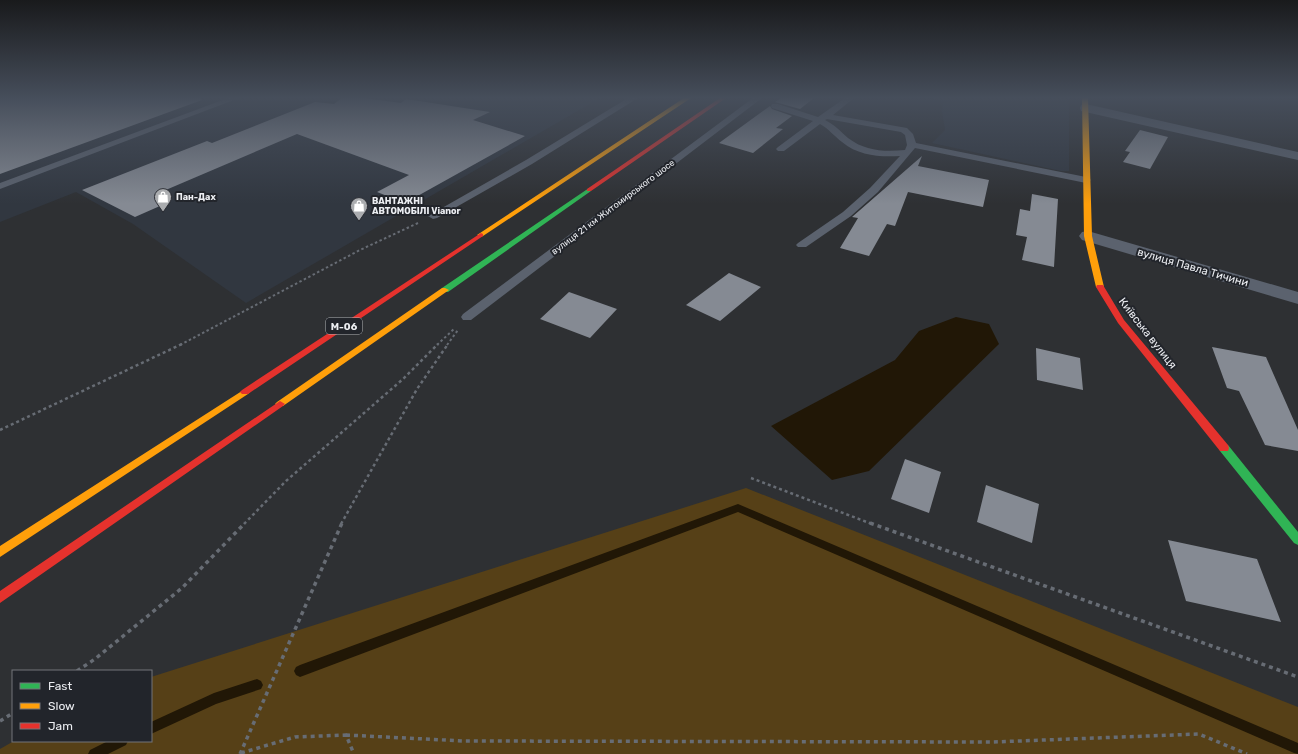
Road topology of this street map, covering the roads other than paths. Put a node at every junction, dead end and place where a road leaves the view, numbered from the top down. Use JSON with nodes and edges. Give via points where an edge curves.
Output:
{"nodes":[{"id":1,"x":141,"y":133,"type":"edge"},
{"id":2,"x":576,"y":133,"type":"edge"},
{"id":3,"x":635,"y":133,"type":"edge"},
{"id":4,"x":672,"y":133,"type":"edge"},
{"id":5,"x":711,"y":133,"type":"edge"},
{"id":6,"x":802,"y":133,"type":"edge"},
{"id":7,"x":839,"y":133,"type":"edge"},
{"id":8,"x":908,"y":133,"type":"edge"},
{"id":9,"x":1085,"y":133,"type":"edge"},
{"id":10,"x":1206,"y":133,"type":"edge"},
{"id":11,"x":910,"y":148,"type":"junction"},
{"id":12,"x":781,"y":149,"type":"dead end"},
{"id":13,"x":1298,"y":156,"type":"edge"},
{"id":14,"x":1086,"y":180,"type":"junction"},
{"id":15,"x":0,"y":186,"type":"edge"},
{"id":16,"x":433,"y":216,"type":"road end"},
{"id":17,"x":1088,"y":236,"type":"junction"},
{"id":18,"x":802,"y":245,"type":"dead end"},
{"id":19,"x":1298,"y":298,"type":"edge"},
{"id":20,"x":467,"y":316,"type":"road end"},
{"id":21,"x":1298,"y":540,"type":"edge"},
{"id":22,"x":0,"y":552,"type":"edge"},
{"id":23,"x":0,"y":598,"type":"edge"}],
"edges":[{"from":1,"to":15,"type":"lane"},
{"from":2,"to":16,"type":"lane"},
{"from":3,"to":22,"type":"main road","number":"М-06"},
{"from":4,"to":23,"type":"main road","number":"М-06"},
{"from":5,"to":20,"type":"lane","name":"вулиця 21 км Житомирського шосе"},
{"from":6,"to":12,"type":"lane"},
{"from":7,"to":11,"type":"lane","via":[[856,148],[870,153],[889,155]]},
{"from":8,"to":11,"type":"lane"},
{"from":9,"to":14,"type":"main road","name":"Київська вулиця"},
{"from":10,"to":13,"type":"street"},
{"from":11,"to":14,"type":"lane"},
{"from":11,"to":18,"type":"lane","via":[[874,190],[847,214]]},
{"from":14,"to":17,"type":"main road","name":"Київська вулиця"},
{"from":17,"to":19,"type":"street","name":"вулиця Павла Тичини"},
{"from":17,"to":21,"type":"main road","name":"Київська вулиця","via":[[1100,288],[1122,321]]}]}
